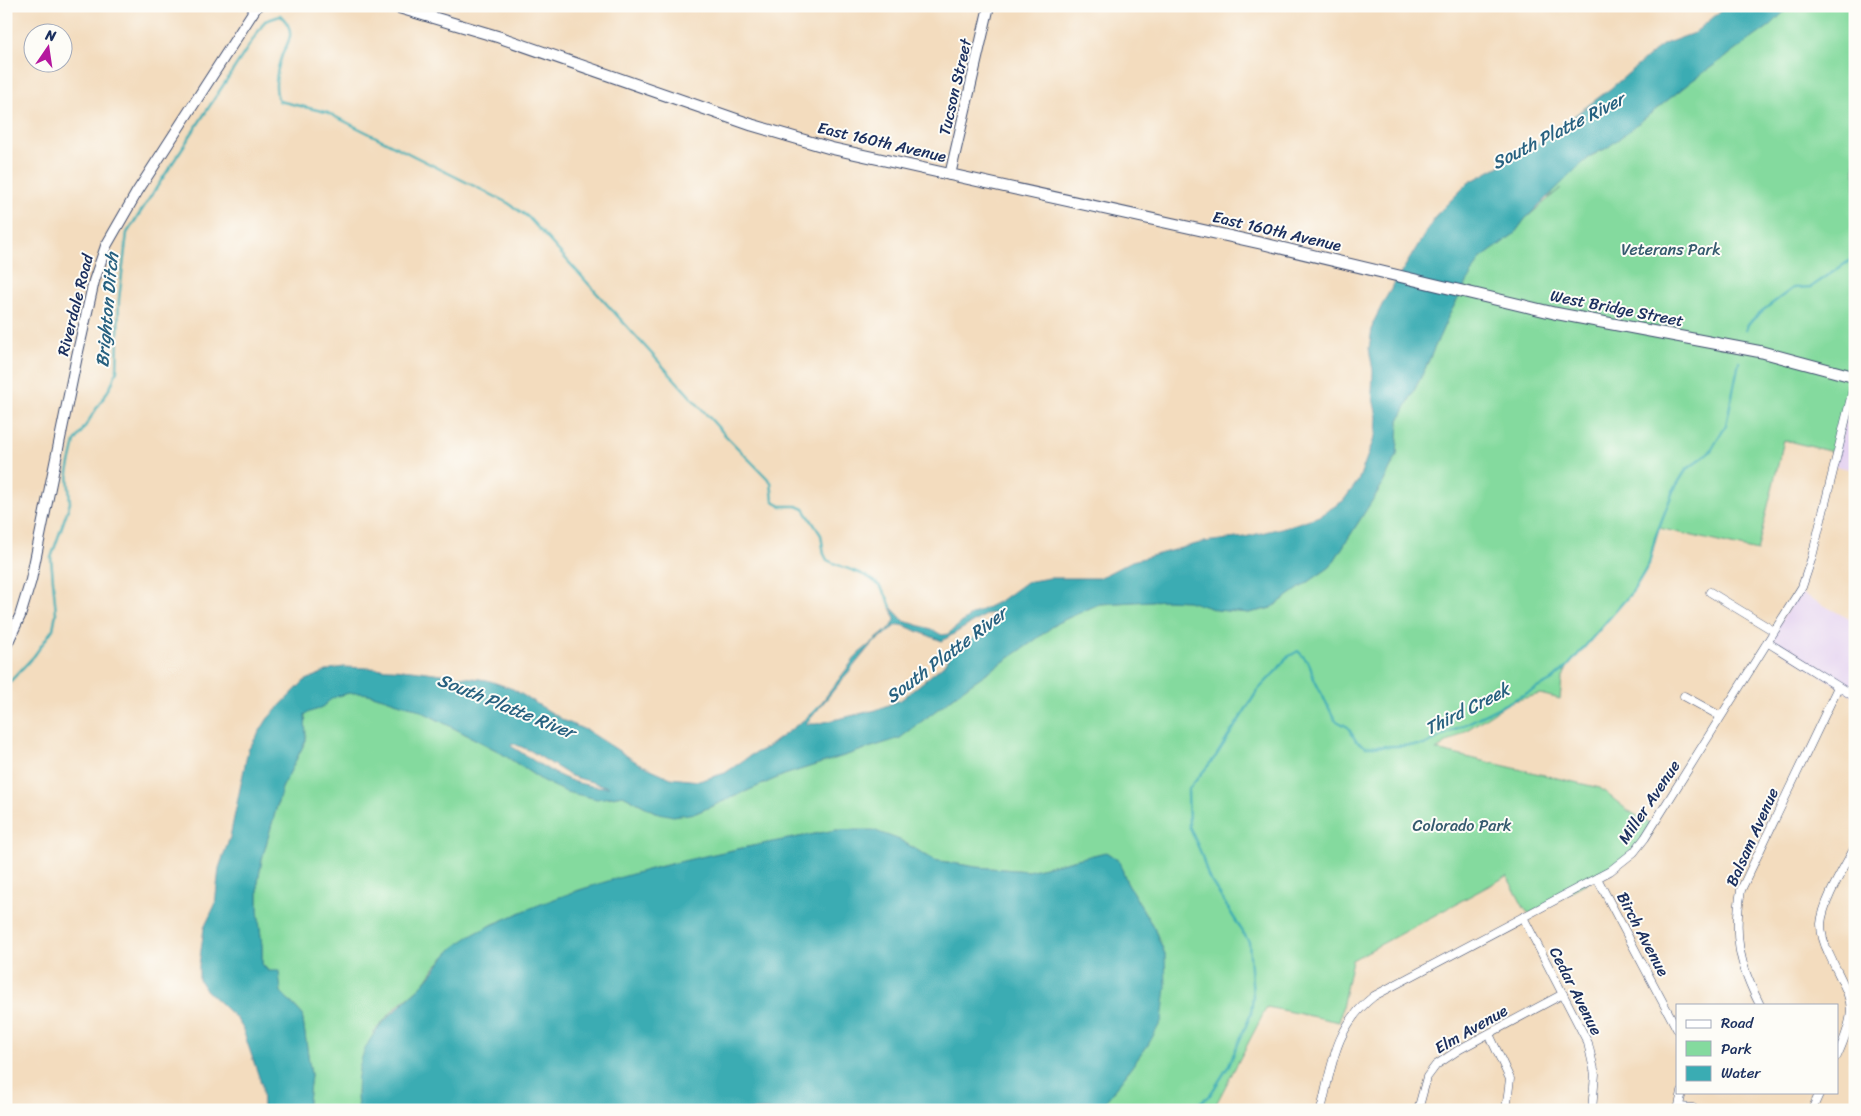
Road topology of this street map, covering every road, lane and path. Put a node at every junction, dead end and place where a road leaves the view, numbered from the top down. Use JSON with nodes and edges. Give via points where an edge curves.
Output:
{"nodes":[{"id":1,"x":257,"y":6,"type":"edge"},
{"id":2,"x":394,"y":6,"type":"edge"},
{"id":3,"x":989,"y":6,"type":"edge"},
{"id":4,"x":950,"y":175,"type":"junction"},
{"id":5,"x":1373,"y":270,"type":"joint"},
{"id":6,"x":1855,"y":377,"type":"edge"},
{"id":7,"x":1855,"y":381,"type":"edge"},
{"id":8,"x":1710,"y":592,"type":"dead end"},
{"id":9,"x":1774,"y":631,"type":"junction"},
{"id":10,"x":1767,"y":642,"type":"junction"},
{"id":11,"x":6,"y":646,"type":"edge"},
{"id":12,"x":1838,"y":687,"type":"junction"},
{"id":13,"x":1684,"y":696,"type":"dead end"},
{"id":14,"x":1855,"y":697,"type":"edge"},
{"id":15,"x":1720,"y":716,"type":"junction"},
{"id":16,"x":1855,"y":847,"type":"edge"},
{"id":17,"x":1598,"y":878,"type":"junction"},
{"id":18,"x":1523,"y":917,"type":"junction"},
{"id":19,"x":1851,"y":987,"type":"edge"},
{"id":20,"x":1563,"y":994,"type":"junction"},
{"id":21,"x":1760,"y":1004,"type":"edge"},
{"id":22,"x":1676,"y":1027,"type":"edge"},
{"id":23,"x":1489,"y":1034,"type":"junction"},
{"id":24,"x":1838,"y":1054,"type":"edge"},
{"id":25,"x":1682,"y":1094,"type":"edge"},
{"id":26,"x":1819,"y":1094,"type":"edge"},
{"id":27,"x":1679,"y":1108,"type":"edge"},
{"id":28,"x":1693,"y":1108,"type":"dead end"},
{"id":29,"x":1321,"y":1110,"type":"edge"},
{"id":30,"x":1418,"y":1110,"type":"edge"},
{"id":31,"x":1506,"y":1110,"type":"edge"},
{"id":32,"x":1592,"y":1110,"type":"edge"},
{"id":33,"x":1812,"y":1110,"type":"edge"}],
"edges":[{"from":1,"to":11,"type":"street","name":"Riverdale Road","via":[[137,192],[106,246],[94,281],[77,356],[28,593]]},
{"from":2,"to":4,"type":"main road","name":"East 160th Avenue","via":[[499,38],[784,135]]},
{"from":3,"to":4,"type":"street","name":"Tucson Street"},
{"from":4,"to":5,"type":"main road","name":"East 160th Avenue"},
{"from":5,"to":6,"type":"main road","name":"West Bridge Street","via":[[1554,313],[1762,352]]},
{"from":7,"to":9,"type":"street","name":"Miller Avenue","via":[[1807,573]]},
{"from":8,"to":9,"type":"street"},
{"from":9,"to":10,"type":"street","name":"Miller Avenue"},
{"from":10,"to":12,"type":"street"},
{"from":10,"to":15,"type":"street","name":"Miller Avenue"},
{"from":12,"to":14,"type":"street"},
{"from":12,"to":21,"type":"street","name":"Balsam Avenue","via":[[1741,890],[1737,927],[1739,950],[1746,976]]},
{"from":13,"to":15,"type":"street"},
{"from":15,"to":17,"type":"street","name":"Miller Avenue","via":[[1645,838],[1618,866]]},
{"from":16,"to":19,"type":"street","via":[[1826,907],[1822,924],[1825,945]]},
{"from":17,"to":18,"type":"street","name":"Miller Avenue"},
{"from":17,"to":22,"type":"street","name":"Birch Avenue"},
{"from":18,"to":20,"type":"street","name":"Cedar Avenue"},
{"from":18,"to":29,"type":"street","name":"Miller Avenue","via":[[1374,996],[1362,1006],[1338,1041]]},
{"from":19,"to":24,"type":"street","via":[[1853,1015]]},
{"from":20,"to":23,"type":"street","name":"Elm Avenue"},
{"from":20,"to":32,"type":"street","name":"Cedar Avenue","via":[[1584,1032],[1591,1053],[1595,1081]]},
{"from":23,"to":30,"type":"street","name":"Elm Avenue","via":[[1436,1066],[1427,1077]]},
{"from":23,"to":31,"type":"street","via":[[1510,1079]]},
{"from":25,"to":27,"type":"street"},
{"from":26,"to":33,"type":"street"},
{"from":27,"to":28,"type":"street"}]}
